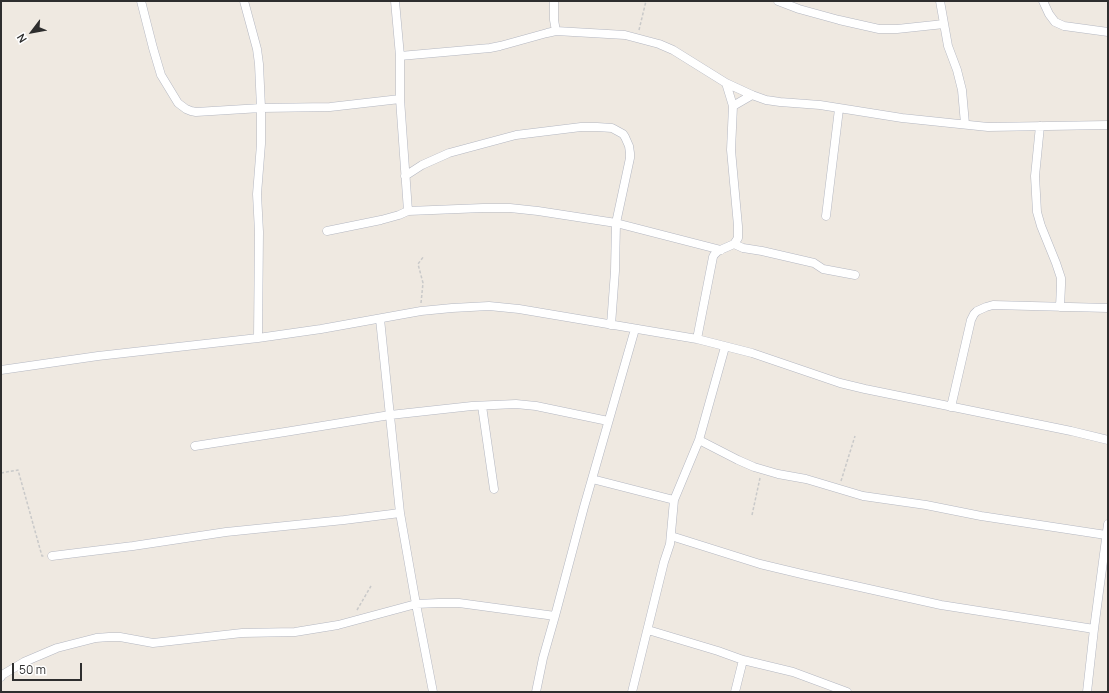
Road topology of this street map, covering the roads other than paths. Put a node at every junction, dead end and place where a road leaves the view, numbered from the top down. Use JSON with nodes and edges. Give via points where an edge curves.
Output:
{"nodes":[{"id":1,"x":141,"y":1,"type":"edge"},
{"id":2,"x":244,"y":1,"type":"edge"},
{"id":3,"x":395,"y":1,"type":"edge"},
{"id":4,"x":554,"y":1,"type":"edge"},
{"id":5,"x":778,"y":1,"type":"edge"},
{"id":6,"x":940,"y":1,"type":"edge"},
{"id":7,"x":1043,"y":1,"type":"edge"},
{"id":8,"x":944,"y":24,"type":"junction"},
{"id":9,"x":556,"y":31,"type":"junction"},
{"id":10,"x":1108,"y":32,"type":"edge"},
{"id":11,"x":400,"y":56,"type":"junction"},
{"id":12,"x":726,"y":83,"type":"junction"},
{"id":13,"x":752,"y":95,"type":"junction"},
{"id":14,"x":400,"y":99,"type":"junction"},
{"id":15,"x":733,"y":106,"type":"junction"},
{"id":16,"x":261,"y":108,"type":"junction"},
{"id":17,"x":839,"y":109,"type":"junction"},
{"id":18,"x":965,"y":124,"type":"junction"},
{"id":19,"x":1108,"y":125,"type":"edge"},
{"id":20,"x":1040,"y":126,"type":"junction"},
{"id":21,"x":405,"y":176,"type":"junction"},
{"id":22,"x":408,"y":211,"type":"junction"},
{"id":23,"x":826,"y":216,"type":"dead end"},
{"id":24,"x":616,"y":223,"type":"junction"},
{"id":25,"x":327,"y":230,"type":"dead end"},
{"id":26,"x":734,"y":244,"type":"junction"},
{"id":27,"x":721,"y":250,"type":"junction"},
{"id":28,"x":855,"y":275,"type":"dead end"},
{"id":29,"x":1060,"y":307,"type":"junction"},
{"id":30,"x":1108,"y":308,"type":"edge"},
{"id":31,"x":380,"y":319,"type":"junction"},
{"id":32,"x":611,"y":325,"type":"junction"},
{"id":33,"x":635,"y":329,"type":"junction"},
{"id":34,"x":258,"y":338,"type":"junction"},
{"id":35,"x":697,"y":339,"type":"junction"},
{"id":36,"x":725,"y":347,"type":"junction"},
{"id":37,"x":1,"y":370,"type":"edge"},
{"id":38,"x":482,"y":406,"type":"junction"},
{"id":39,"x":951,"y":407,"type":"junction"},
{"id":40,"x":390,"y":415,"type":"junction"},
{"id":41,"x":608,"y":421,"type":"junction"},
{"id":42,"x":699,"y":440,"type":"junction"},
{"id":43,"x":1108,"y":440,"type":"edge"},
{"id":44,"x":195,"y":446,"type":"dead end"},
{"id":45,"x":592,"y":479,"type":"junction"},
{"id":46,"x":494,"y":488,"type":"dead end"},
{"id":47,"x":674,"y":500,"type":"junction"},
{"id":48,"x":400,"y":513,"type":"junction"},
{"id":49,"x":1108,"y":524,"type":"edge"},
{"id":50,"x":1106,"y":535,"type":"junction"},
{"id":51,"x":671,"y":536,"type":"junction"},
{"id":52,"x":52,"y":556,"type":"road end"},
{"id":53,"x":416,"y":604,"type":"junction"},
{"id":54,"x":556,"y":616,"type":"junction"},
{"id":55,"x":1094,"y":629,"type":"junction"},
{"id":56,"x":648,"y":630,"type":"junction"},
{"id":57,"x":743,"y":660,"type":"junction"},
{"id":58,"x":1,"y":677,"type":"edge"},
{"id":59,"x":433,"y":692,"type":"edge"},
{"id":60,"x":536,"y":692,"type":"edge"},
{"id":61,"x":632,"y":692,"type":"edge"},
{"id":62,"x":735,"y":692,"type":"edge"},
{"id":63,"x":847,"y":692,"type":"edge"},
{"id":64,"x":1087,"y":692,"type":"edge"}],
"edges":[{"from":1,"to":16,"type":"street","via":[[162,75],[173,96],[182,106],[196,112]]},
{"from":2,"to":16,"type":"street","via":[[257,49]]},
{"from":3,"to":11,"type":"street"},
{"from":4,"to":9,"type":"street"},
{"from":5,"to":8,"type":"street","via":[[832,19],[879,29]]},
{"from":6,"to":8,"type":"street"},
{"from":7,"to":10,"type":"street","via":[[1055,22],[1064,26]]},
{"from":8,"to":18,"type":"street","via":[[962,90]]},
{"from":9,"to":11,"type":"street","via":[[495,47]]},
{"from":9,"to":12,"type":"street","via":[[625,35],[659,44]]},
{"from":11,"to":14,"type":"street"},
{"from":12,"to":13,"type":"street"},
{"from":12,"to":15,"type":"street"},
{"from":13,"to":15,"type":"street"},
{"from":13,"to":17,"type":"street","via":[[766,100]]},
{"from":14,"to":16,"type":"street","via":[[330,107]]},
{"from":14,"to":21,"type":"street"},
{"from":15,"to":26,"type":"street","via":[[731,150],[738,226],[738,238]]},
{"from":16,"to":34,"type":"street","via":[[257,194]]},
{"from":17,"to":18,"type":"street"},
{"from":17,"to":23,"type":"street"},
{"from":18,"to":20,"type":"street","via":[[988,127]]},
{"from":19,"to":20,"type":"street"},
{"from":20,"to":29,"type":"street","via":[[1035,176],[1037,212],[1061,278]]},
{"from":21,"to":22,"type":"street"},
{"from":21,"to":24,"type":"street","via":[[449,153],[516,135],[561,129],[612,128],[623,134],[630,152]]},
{"from":22,"to":24,"type":"street","via":[[510,208]]},
{"from":22,"to":25,"type":"street","via":[[381,220]]},
{"from":24,"to":27,"type":"street"},
{"from":24,"to":32,"type":"street"},
{"from":26,"to":27,"type":"street"},
{"from":26,"to":28,"type":"street","via":[[814,263],[823,269]]},
{"from":27,"to":35,"type":"street","via":[[713,257]]},
{"from":29,"to":30,"type":"street"},
{"from":29,"to":39,"type":"street","via":[[993,305],[974,314]]},
{"from":31,"to":32,"type":"street","via":[[421,311],[489,306]]},
{"from":31,"to":34,"type":"street"},
{"from":31,"to":40,"type":"street"},
{"from":32,"to":33,"type":"street"},
{"from":33,"to":35,"type":"street"},
{"from":33,"to":41,"type":"street"},
{"from":34,"to":37,"type":"street"},
{"from":35,"to":36,"type":"street"},
{"from":36,"to":39,"type":"street","via":[[752,353],[846,384]]},
{"from":36,"to":42,"type":"street"},
{"from":38,"to":40,"type":"street"},
{"from":38,"to":41,"type":"street","via":[[536,406]]},
{"from":38,"to":46,"type":"street"},
{"from":39,"to":43,"type":"street"},
{"from":40,"to":44,"type":"street"},
{"from":40,"to":48,"type":"street"},
{"from":41,"to":45,"type":"street"},
{"from":42,"to":47,"type":"street"},
{"from":42,"to":50,"type":"street","via":[[762,470],[799,477],[863,496]]},
{"from":45,"to":47,"type":"street"},
{"from":45,"to":54,"type":"street"},
{"from":47,"to":51,"type":"street"},
{"from":48,"to":52,"type":"street","via":[[226,532]]},
{"from":48,"to":53,"type":"street"},
{"from":49,"to":50,"type":"street"},
{"from":50,"to":55,"type":"street"},
{"from":51,"to":55,"type":"street","via":[[760,564],[941,605]]},
{"from":51,"to":56,"type":"street"},
{"from":53,"to":54,"type":"street","via":[[459,603]]},
{"from":53,"to":58,"type":"street","via":[[338,625],[295,632],[242,633],[153,643],[109,637],[96,638],[57,648],[24,662]]},
{"from":53,"to":59,"type":"street"},
{"from":54,"to":60,"type":"street"},
{"from":55,"to":64,"type":"street"},
{"from":56,"to":57,"type":"street"},
{"from":56,"to":61,"type":"street"},
{"from":57,"to":62,"type":"street"},
{"from":57,"to":63,"type":"street","via":[[793,672]]}]}
